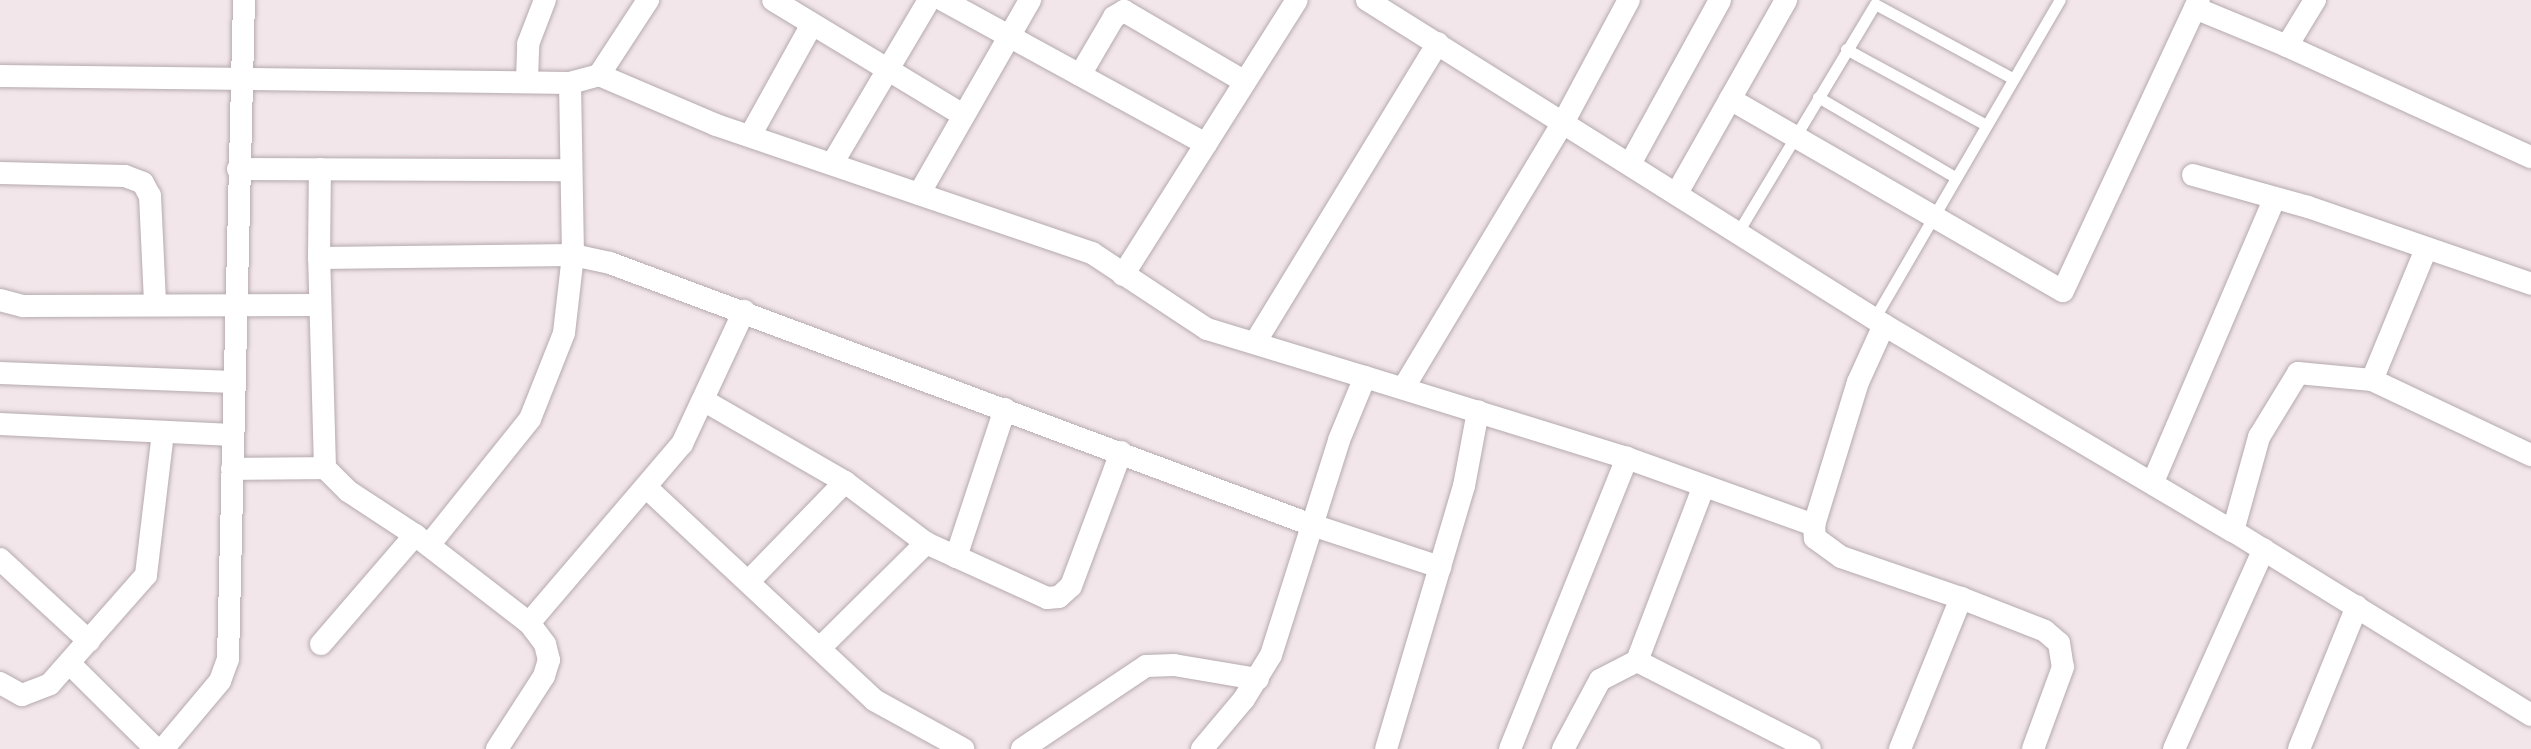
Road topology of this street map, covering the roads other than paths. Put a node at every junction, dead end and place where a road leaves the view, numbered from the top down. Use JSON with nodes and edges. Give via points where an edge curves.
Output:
{"nodes":[{"id":1,"x":244,"y":0,"type":"edge"},
{"id":2,"x":545,"y":0,"type":"edge"},
{"id":3,"x":648,"y":0,"type":"edge"},
{"id":4,"x":773,"y":0,"type":"edge"},
{"id":5,"x":929,"y":0,"type":"edge"},
{"id":6,"x":943,"y":0,"type":"edge"},
{"id":7,"x":1030,"y":0,"type":"edge"},
{"id":8,"x":1297,"y":0,"type":"edge"},
{"id":9,"x":1367,"y":0,"type":"edge"},
{"id":10,"x":1629,"y":0,"type":"edge"},
{"id":11,"x":1720,"y":0,"type":"edge"},
{"id":12,"x":1786,"y":0,"type":"edge"},
{"id":13,"x":2060,"y":0,"type":"edge"},
{"id":14,"x":2315,"y":0,"type":"edge"},
{"id":15,"x":2197,"y":4,"type":"edge"},
{"id":16,"x":812,"y":24,"type":"junction"},
{"id":17,"x":1008,"y":36,"type":"junction"},
{"id":18,"x":1438,"y":43,"type":"junction"},
{"id":19,"x":2287,"y":46,"type":"junction"},
{"id":20,"x":1846,"y":49,"type":"junction"},
{"id":21,"x":885,"y":68,"type":"junction"},
{"id":22,"x":599,"y":75,"type":"junction"},
{"id":23,"x":1080,"y":75,"type":"junction"},
{"id":24,"x":0,"y":76,"type":"edge"},
{"id":25,"x":2012,"y":78,"type":"junction"},
{"id":26,"x":527,"y":80,"type":"junction"},
{"id":27,"x":241,"y":82,"type":"junction"},
{"id":28,"x":1245,"y":82,"type":"junction"},
{"id":29,"x":570,"y":83,"type":"junction"},
{"id":30,"x":1818,"y":97,"type":"junction"},
{"id":31,"x":1730,"y":99,"type":"junction"},
{"id":32,"x":963,"y":115,"type":"junction"},
{"id":33,"x":1564,"y":121,"type":"junction"},
{"id":34,"x":1984,"y":124,"type":"junction"},
{"id":35,"x":750,"y":136,"type":"junction"},
{"id":36,"x":1794,"y":138,"type":"junction"},
{"id":37,"x":1206,"y":144,"type":"junction"},
{"id":38,"x":2531,"y":157,"type":"edge"},
{"id":39,"x":832,"y":164,"type":"junction"},
{"id":40,"x":1630,"y":164,"type":"junction"},
{"id":41,"x":238,"y":169,"type":"junction"},
{"id":42,"x":320,"y":169,"type":"junction"},
{"id":43,"x":570,"y":170,"type":"junction"},
{"id":44,"x":0,"y":173,"type":"edge"},
{"id":45,"x":2193,"y":175,"type":"dead end"},
{"id":46,"x":1953,"y":176,"type":"junction"},
{"id":47,"x":1677,"y":193,"type":"junction"},
{"id":48,"x":919,"y":194,"type":"junction"},
{"id":49,"x":2275,"y":198,"type":"junction"},
{"id":50,"x":1929,"y":218,"type":"junction"},
{"id":51,"x":1738,"y":232,"type":"junction"},
{"id":52,"x":2426,"y":249,"type":"junction"},
{"id":53,"x":573,"y":255,"type":"junction"},
{"id":54,"x":319,"y":258,"type":"junction"},
{"id":55,"x":1123,"y":275,"type":"junction"},
{"id":56,"x":2531,"y":284,"type":"edge"},
{"id":57,"x":0,"y":300,"type":"edge"},
{"id":58,"x":155,"y":303,"type":"junction"},
{"id":59,"x":234,"y":304,"type":"junction"},
{"id":60,"x":318,"y":305,"type":"junction"},
{"id":61,"x":744,"y":311,"type":"junction"},
{"id":62,"x":1879,"y":322,"type":"junction"},
{"id":63,"x":1256,"y":341,"type":"junction"},
{"id":64,"x":0,"y":373,"type":"edge"},
{"id":65,"x":1365,"y":377,"type":"junction"},
{"id":66,"x":2372,"y":380,"type":"junction"},
{"id":67,"x":233,"y":382,"type":"junction"},
{"id":68,"x":1404,"y":387,"type":"junction"},
{"id":69,"x":703,"y":400,"type":"junction"},
{"id":70,"x":1005,"y":409,"type":"junction"},
{"id":71,"x":1478,"y":411,"type":"junction"},
{"id":72,"x":0,"y":424,"type":"edge"},
{"id":73,"x":163,"y":432,"type":"junction"},
{"id":74,"x":233,"y":435,"type":"junction"},
{"id":75,"x":2529,"y":444,"type":"edge"},
{"id":76,"x":1121,"y":452,"type":"junction"},
{"id":77,"x":1627,"y":458,"type":"junction"},
{"id":78,"x":325,"y":468,"type":"junction"},
{"id":79,"x":232,"y":469,"type":"junction"},
{"id":80,"x":845,"y":482,"type":"junction"},
{"id":81,"x":2153,"y":482,"type":"junction"},
{"id":82,"x":1704,"y":486,"type":"junction"},
{"id":83,"x":647,"y":488,"type":"junction"},
{"id":84,"x":1312,"y":525,"type":"junction"},
{"id":85,"x":1814,"y":525,"type":"junction"},
{"id":86,"x":2233,"y":531,"type":"junction"},
{"id":87,"x":422,"y":540,"type":"junction"},
{"id":88,"x":926,"y":543,"type":"junction"},
{"id":89,"x":2264,"y":549,"type":"junction"},
{"id":90,"x":956,"y":557,"type":"junction"},
{"id":91,"x":0,"y":559,"type":"edge"},
{"id":92,"x":1440,"y":567,"type":"junction"},
{"id":93,"x":749,"y":581,"type":"junction"},
{"id":94,"x":1961,"y":598,"type":"junction"},
{"id":95,"x":2357,"y":606,"type":"junction"},
{"id":96,"x":529,"y":623,"type":"junction"},
{"id":97,"x":89,"y":641,"type":"junction"},
{"id":98,"x":321,"y":644,"type":"dead end"},
{"id":99,"x":821,"y":647,"type":"junction"},
{"id":100,"x":1637,"y":661,"type":"junction"},
{"id":101,"x":69,"y":663,"type":"junction"},
{"id":102,"x":1258,"y":679,"type":"junction"},
{"id":103,"x":0,"y":683,"type":"edge"},
{"id":104,"x":2531,"y":715,"type":"edge"},
{"id":105,"x":938,"y":743,"type":"edge"},
{"id":106,"x":1212,"y":745,"type":"edge"},
{"id":107,"x":156,"y":749,"type":"edge"},
{"id":108,"x":163,"y":749,"type":"edge"},
{"id":109,"x":497,"y":749,"type":"edge"},
{"id":110,"x":963,"y":749,"type":"edge"},
{"id":111,"x":1022,"y":749,"type":"edge"},
{"id":112,"x":1386,"y":749,"type":"edge"},
{"id":113,"x":1510,"y":749,"type":"edge"},
{"id":114,"x":1563,"y":749,"type":"edge"},
{"id":115,"x":1810,"y":749,"type":"edge"},
{"id":116,"x":1900,"y":749,"type":"edge"},
{"id":117,"x":2033,"y":749,"type":"edge"},
{"id":118,"x":2174,"y":749,"type":"edge"},
{"id":119,"x":2299,"y":749,"type":"edge"}],
"edges":[{"from":1,"to":27,"type":"street"},
{"from":2,"to":26,"type":"street","via":[[528,44]]},
{"from":3,"to":22,"type":"street"},
{"from":4,"to":16,"type":"street"},
{"from":5,"to":21,"type":"street"},
{"from":6,"to":17,"type":"street"},
{"from":7,"to":17,"type":"street"},
{"from":8,"to":28,"type":"street"},
{"from":9,"to":18,"type":"street"},
{"from":10,"to":33,"type":"street"},
{"from":11,"to":40,"type":"street"},
{"from":12,"to":31,"type":"street"},
{"from":13,"to":25,"type":"lane"},
{"from":14,"to":19,"type":"street"},
{"from":15,"to":19,"type":"street"},
{"from":15,"to":50,"type":"street","via":[[2063,291]]},
{"from":16,"to":21,"type":"street"},
{"from":16,"to":35,"type":"street"},
{"from":17,"to":23,"type":"street"},
{"from":17,"to":32,"type":"street"},
{"from":18,"to":33,"type":"street"},
{"from":18,"to":63,"type":"street"},
{"from":19,"to":38,"type":"street"},
{"from":20,"to":25,"type":"lane","via":[[1870,8],[1882,4]]},
{"from":20,"to":30,"type":"lane"},
{"from":20,"to":34,"type":"lane"},
{"from":21,"to":32,"type":"street"},
{"from":21,"to":39,"type":"street"},
{"from":22,"to":29,"type":"street"},
{"from":22,"to":35,"type":"street"},
{"from":23,"to":28,"type":"street","via":[[1114,17],[1124,11]]},
{"from":23,"to":37,"type":"street"},
{"from":24,"to":27,"type":"street"},
{"from":25,"to":34,"type":"lane"},
{"from":26,"to":27,"type":"street"},
{"from":26,"to":29,"type":"street"},
{"from":27,"to":41,"type":"street"},
{"from":28,"to":37,"type":"street"},
{"from":29,"to":43,"type":"street"},
{"from":30,"to":36,"type":"lane"},
{"from":30,"to":46,"type":"lane"},
{"from":31,"to":36,"type":"street"},
{"from":31,"to":47,"type":"street"},
{"from":32,"to":48,"type":"street"},
{"from":33,"to":40,"type":"street"},
{"from":33,"to":68,"type":"street"},
{"from":34,"to":46,"type":"lane"},
{"from":35,"to":39,"type":"street"},
{"from":36,"to":50,"type":"street"},
{"from":36,"to":51,"type":"lane"},
{"from":37,"to":55,"type":"street"},
{"from":39,"to":48,"type":"street"},
{"from":40,"to":47,"type":"street"},
{"from":41,"to":42,"type":"street"},
{"from":41,"to":59,"type":"street"},
{"from":42,"to":43,"type":"street"},
{"from":42,"to":54,"type":"street"},
{"from":43,"to":53,"type":"street"},
{"from":44,"to":58,"type":"street","via":[[125,176],[143,183],[150,196]]},
{"from":45,"to":49,"type":"street"},
{"from":46,"to":50,"type":"lane"},
{"from":47,"to":51,"type":"street"},
{"from":48,"to":55,"type":"street","via":[[1092,253]]},
{"from":49,"to":52,"type":"street"},
{"from":49,"to":81,"type":"street"},
{"from":50,"to":62,"type":"lane"},
{"from":51,"to":62,"type":"street"},
{"from":52,"to":56,"type":"street"},
{"from":52,"to":66,"type":"street"},
{"from":53,"to":54,"type":"street"},
{"from":53,"to":61,"type":"street"},
{"from":53,"to":87,"type":"street","via":[[564,333],[530,419]]},
{"from":54,"to":60,"type":"street"},
{"from":55,"to":63,"type":"street","via":[[1207,329]]},
{"from":57,"to":58,"type":"street","via":[[23,306]]},
{"from":58,"to":59,"type":"street"},
{"from":59,"to":60,"type":"street"},
{"from":59,"to":67,"type":"street"},
{"from":60,"to":78,"type":"street"},
{"from":61,"to":69,"type":"street"},
{"from":61,"to":70,"type":"street"},
{"from":62,"to":81,"type":"street"},
{"from":62,"to":85,"type":"street"},
{"from":63,"to":65,"type":"street"},
{"from":64,"to":67,"type":"street"},
{"from":65,"to":68,"type":"street"},
{"from":65,"to":84,"type":"street"},
{"from":66,"to":75,"type":"street"},
{"from":66,"to":86,"type":"street","via":[[2298,373],[2259,437]]},
{"from":67,"to":74,"type":"street"},
{"from":68,"to":71,"type":"street"},
{"from":69,"to":80,"type":"street"},
{"from":69,"to":83,"type":"street","via":[[682,444]]},
{"from":70,"to":76,"type":"street"},
{"from":70,"to":90,"type":"street"},
{"from":71,"to":77,"type":"street"},
{"from":71,"to":92,"type":"street"},
{"from":72,"to":73,"type":"street"},
{"from":73,"to":74,"type":"street"},
{"from":73,"to":97,"type":"street","via":[[146,575]]},
{"from":74,"to":79,"type":"street"},
{"from":76,"to":84,"type":"street"},
{"from":76,"to":90,"type":"street","via":[[1071,586],[1059,597],[1032,594]]},
{"from":77,"to":82,"type":"street"},
{"from":77,"to":113,"type":"street"},
{"from":78,"to":79,"type":"street"},
{"from":78,"to":87,"type":"street","via":[[348,491]]},
{"from":79,"to":108,"type":"street","via":[[228,659],[220,681]]},
{"from":80,"to":88,"type":"street"},
{"from":80,"to":93,"type":"street"},
{"from":81,"to":86,"type":"street"},
{"from":82,"to":85,"type":"street"},
{"from":82,"to":100,"type":"street"},
{"from":83,"to":93,"type":"street"},
{"from":83,"to":96,"type":"street"},
{"from":84,"to":92,"type":"street"},
{"from":84,"to":102,"type":"street"},
{"from":85,"to":94,"type":"street","via":[[1815,538],[1841,557]]},
{"from":86,"to":89,"type":"street"},
{"from":87,"to":96,"type":"street"},
{"from":87,"to":98,"type":"street"},
{"from":88,"to":90,"type":"street"},
{"from":88,"to":99,"type":"street"},
{"from":89,"to":95,"type":"street"},
{"from":89,"to":118,"type":"street"},
{"from":91,"to":97,"type":"street"},
{"from":92,"to":112,"type":"street"},
{"from":93,"to":99,"type":"street"},
{"from":94,"to":116,"type":"street"},
{"from":94,"to":117,"type":"street","via":[[2045,631],[2059,643],[2063,667]]},
{"from":95,"to":104,"type":"street"},
{"from":95,"to":119,"type":"street"},
{"from":96,"to":109,"type":"street","via":[[549,660]]},
{"from":97,"to":101,"type":"street"},
{"from":99,"to":105,"type":"street","via":[[874,700]]},
{"from":100,"to":114,"type":"street","via":[[1600,680]]},
{"from":100,"to":115,"type":"street"},
{"from":101,"to":103,"type":"street","via":[[36,693],[22,695]]},
{"from":101,"to":107,"type":"street"},
{"from":102,"to":106,"type":"street"},
{"from":102,"to":111,"type":"street","via":[[1174,665],[1146,666]]},
{"from":105,"to":110,"type":"street"}]}
